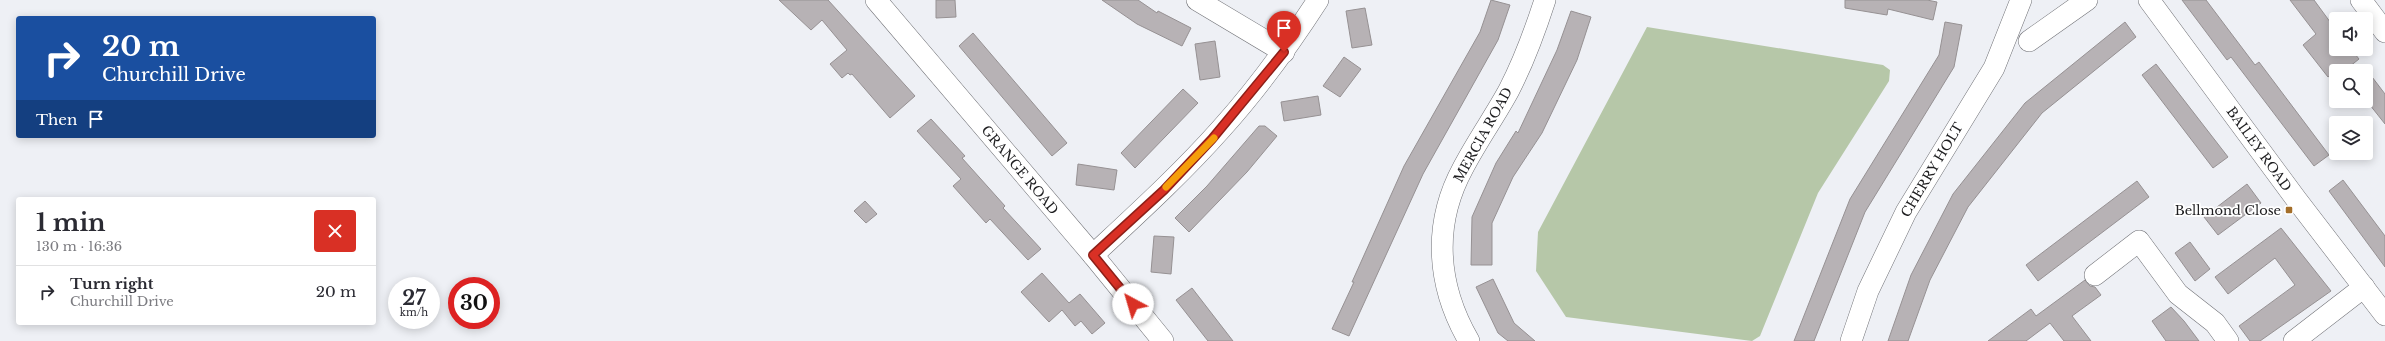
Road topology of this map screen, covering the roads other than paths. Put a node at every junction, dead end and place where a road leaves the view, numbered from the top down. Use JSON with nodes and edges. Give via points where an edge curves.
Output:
{"nodes":[{"id":1,"x":877,"y":0,"type":"edge"},
{"id":2,"x":1197,"y":0,"type":"edge"},
{"id":3,"x":1318,"y":0,"type":"edge"},
{"id":4,"x":1545,"y":0,"type":"edge"},
{"id":5,"x":2087,"y":0,"type":"edge"},
{"id":6,"x":2149,"y":0,"type":"edge"},
{"id":7,"x":2361,"y":0,"type":"edge"},
{"id":8,"x":2018,"y":1,"type":"edge"},
{"id":9,"x":2385,"y":32,"type":"edge"},
{"id":10,"x":2029,"y":41,"type":"dead end"},
{"id":11,"x":1284,"y":52,"type":"junction"},
{"id":12,"x":1093,"y":255,"type":"junction"},
{"id":13,"x":2094,"y":275,"type":"dead end"},
{"id":14,"x":2364,"y":287,"type":"junction"},
{"id":15,"x":2385,"y":315,"type":"edge"},
{"id":16,"x":1163,"y":341,"type":"edge"},
{"id":17,"x":1469,"y":341,"type":"edge"},
{"id":18,"x":1851,"y":341,"type":"edge"},
{"id":19,"x":2228,"y":341,"type":"edge"},
{"id":20,"x":2294,"y":341,"type":"edge"}],
"edges":[{"from":1,"to":12,"type":"street","name":"GRANGE ROAD"},
{"from":2,"to":11,"type":"street"},
{"from":3,"to":11,"type":"street"},
{"from":4,"to":17,"type":"street","name":"MERCIA ROAD","via":[[1532,38],[1509,89],[1456,181],[1446,218],[1442,255],[1444,278],[1449,299]]},
{"from":5,"to":10,"type":"street"},
{"from":6,"to":14,"type":"street","name":"BAILEY ROAD"},
{"from":7,"to":9,"type":"street"},
{"from":8,"to":18,"type":"street","name":"CHERRY HOLT","via":[[1994,68],[1906,212],[1868,291]]},
{"from":11,"to":12,"type":"street","via":[[1222,129],[1164,190]]},
{"from":12,"to":16,"type":"street","name":"GRANGE ROAD"},
{"from":13,"to":19,"type":"street","via":[[2139,241],[2178,294],[2215,323]]},
{"from":14,"to":15,"type":"street","name":"BAILEY ROAD"},
{"from":14,"to":20,"type":"street"}]}
